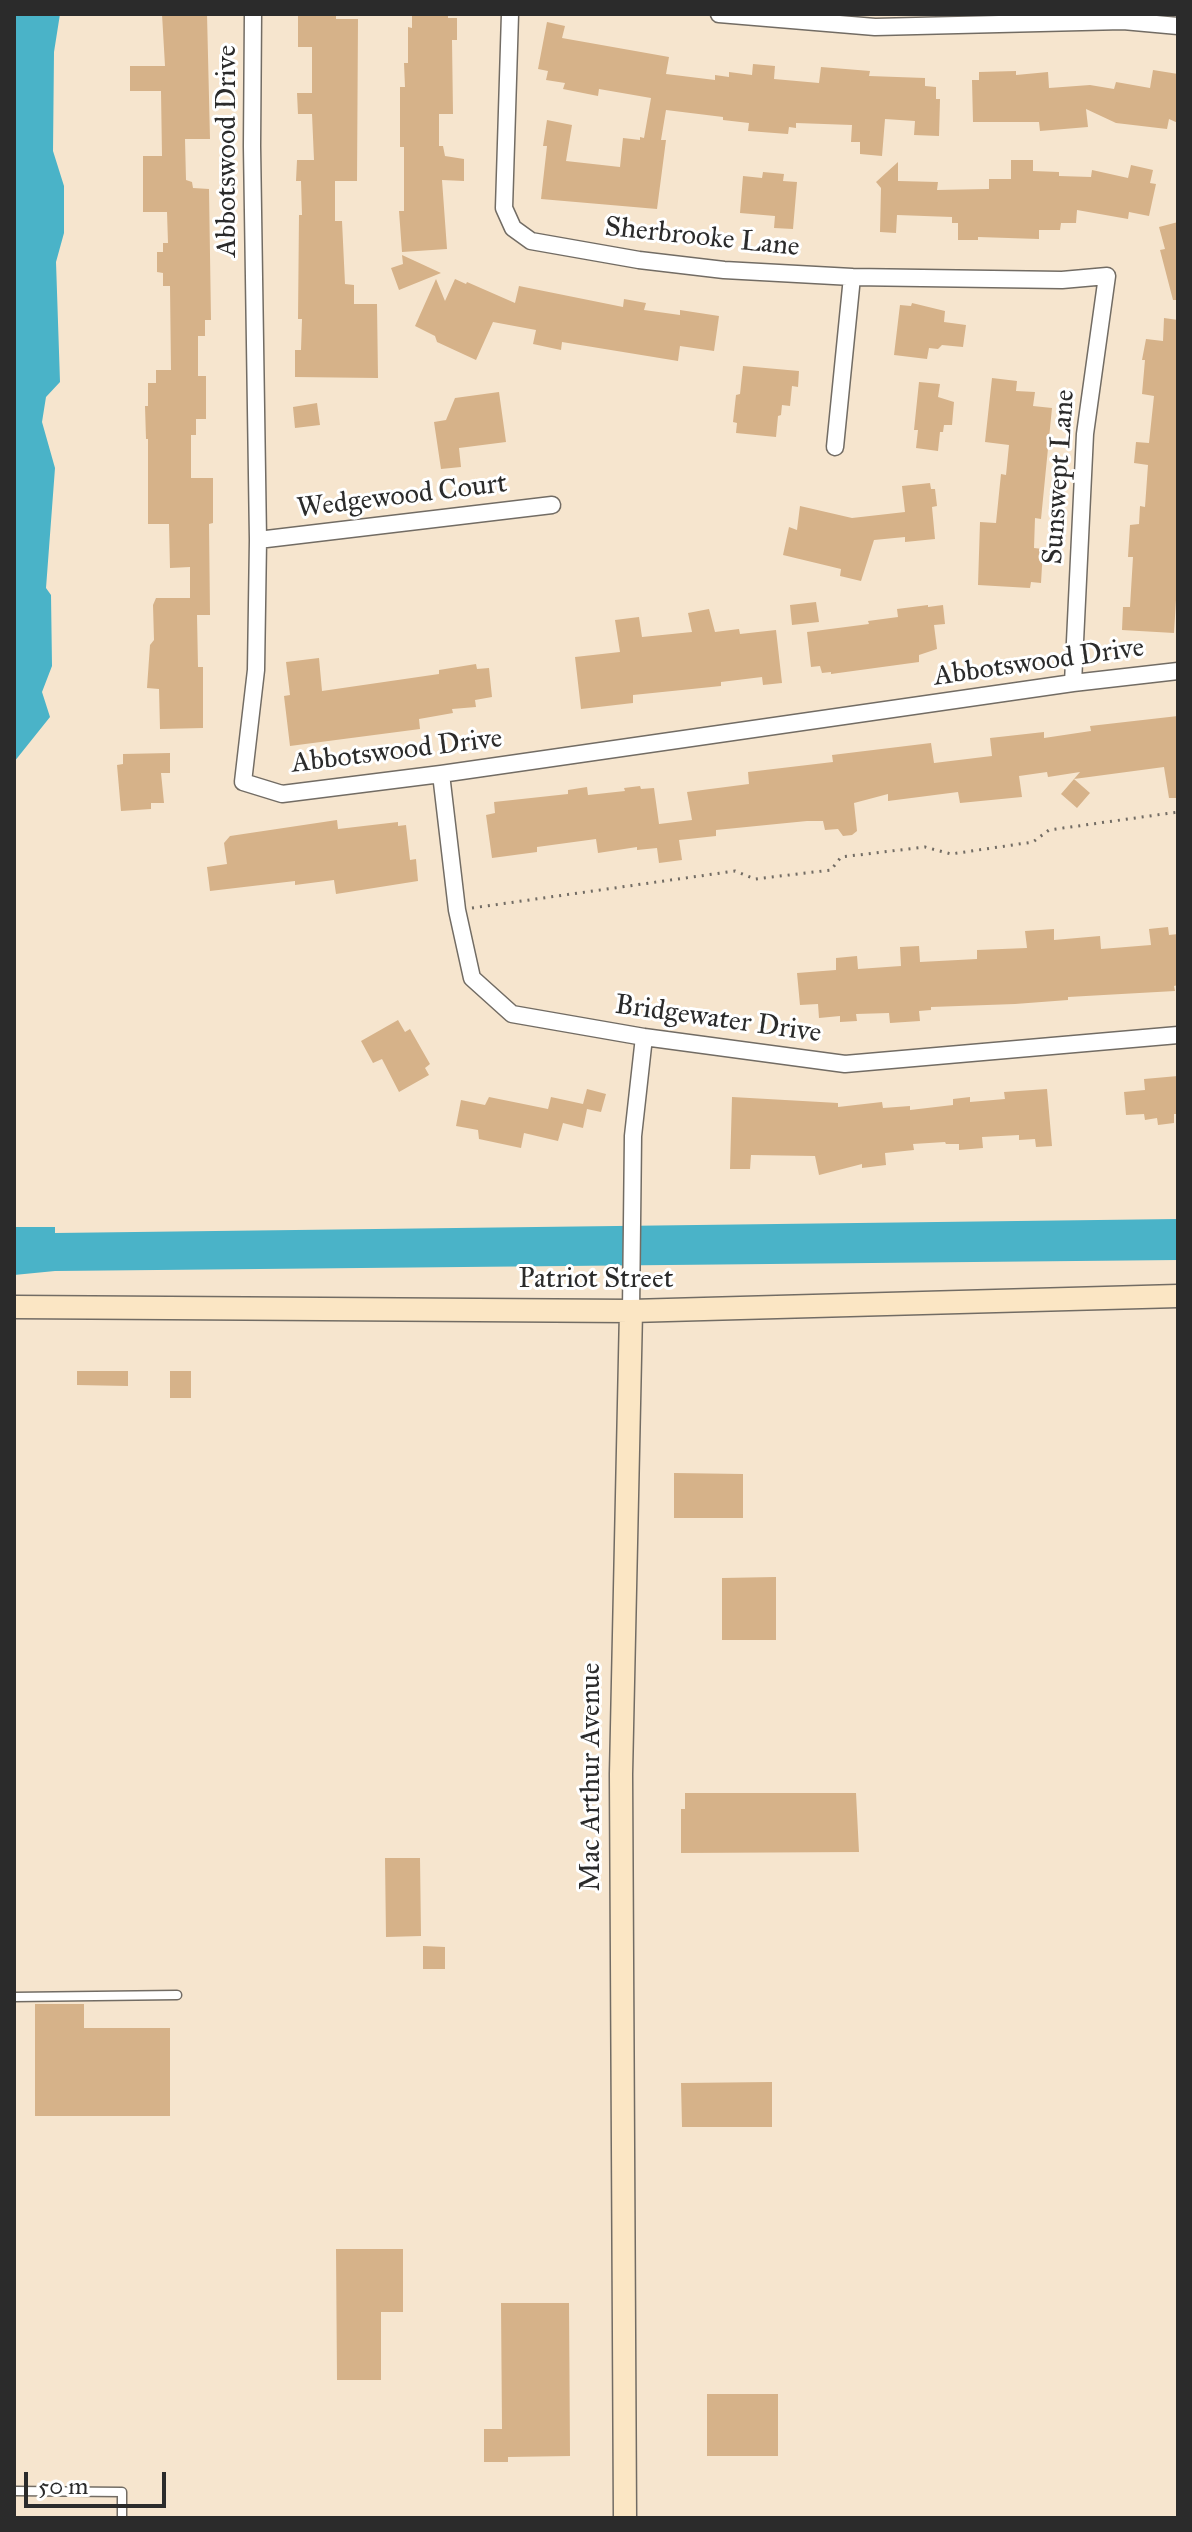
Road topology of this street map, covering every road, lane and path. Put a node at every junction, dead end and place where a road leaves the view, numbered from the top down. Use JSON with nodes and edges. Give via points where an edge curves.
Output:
{"nodes":[{"id":1,"x":253,"y":14,"type":"edge"},
{"id":2,"x":510,"y":14,"type":"edge"},
{"id":3,"x":719,"y":14,"type":"edge"},
{"id":4,"x":875,"y":20,"type":"edge"},
{"id":5,"x":1178,"y":26,"type":"edge"},
{"id":6,"x":1107,"y":276,"type":"joint"},
{"id":7,"x":852,"y":277,"type":"junction"},
{"id":8,"x":835,"y":447,"type":"dead end"},
{"id":9,"x":552,"y":505,"type":"dead end"},
{"id":10,"x":258,"y":540,"type":"junction"},
{"id":11,"x":1178,"y":671,"type":"edge"},
{"id":12,"x":1073,"y":683,"type":"junction"},
{"id":13,"x":441,"y":774,"type":"junction"},
{"id":14,"x":1178,"y":812,"type":"edge"},
{"id":15,"x":457,"y":910,"type":"junction"},
{"id":16,"x":1178,"y":1035,"type":"edge"},
{"id":17,"x":644,"y":1037,"type":"junction"},
{"id":18,"x":1178,"y":1296,"type":"edge"},
{"id":19,"x":14,"y":1307,"type":"edge"},
{"id":20,"x":631,"y":1311,"type":"junction"},
{"id":21,"x":177,"y":1995,"type":"dead end"},
{"id":22,"x":14,"y":1997,"type":"edge"},
{"id":23,"x":14,"y":2491,"type":"edge"},
{"id":24,"x":122,"y":2518,"type":"edge"},
{"id":25,"x":625,"y":2518,"type":"edge"}],
"edges":[{"from":1,"to":10,"type":"street","name":"Abbotswood Drive"},
{"from":2,"to":7,"type":"street","name":"Sherbrooke Lane","via":[[504,208],[513,228],[531,241],[639,260]]},
{"from":3,"to":4,"type":"street"},
{"from":4,"to":5,"type":"street"},
{"from":6,"to":7,"type":"street","name":"Sherbrooke Lane"},
{"from":6,"to":12,"type":"street","name":"Sunswept Lane","via":[[1085,434]]},
{"from":7,"to":8,"type":"street"},
{"from":9,"to":10,"type":"street","name":"Wedgewood Court"},
{"from":10,"to":13,"type":"street","name":"Abbotswood Drive","via":[[256,670],[243,782],[282,794]]},
{"from":11,"to":12,"type":"street","name":"Abbotswood Drive"},
{"from":12,"to":13,"type":"street","name":"Abbotswood Drive"},
{"from":13,"to":15,"type":"street","name":"Bridgewater Drive"},
{"from":14,"to":15,"type":"path","via":[[1049,830],[1033,842],[951,854],[925,847],[841,857],[831,870],[755,879],[735,871]]},
{"from":15,"to":17,"type":"street","name":"Bridgewater Drive","via":[[472,978],[512,1014]]},
{"from":16,"to":17,"type":"street","name":"Bridgewater Drive","via":[[845,1064]]},
{"from":17,"to":20,"type":"street","name":"Mac Arthur Avenue","via":[[633,1136]]},
{"from":18,"to":20,"type":"street","name":"Patriot Street"},
{"from":19,"to":20,"type":"street","name":"Patriot Street"},
{"from":20,"to":25,"type":"street","name":"Mac Arthur Avenue","via":[[621,1774]]},
{"from":21,"to":22,"type":"lane"},
{"from":23,"to":24,"type":"lane","via":[[122,2492]]}]}
